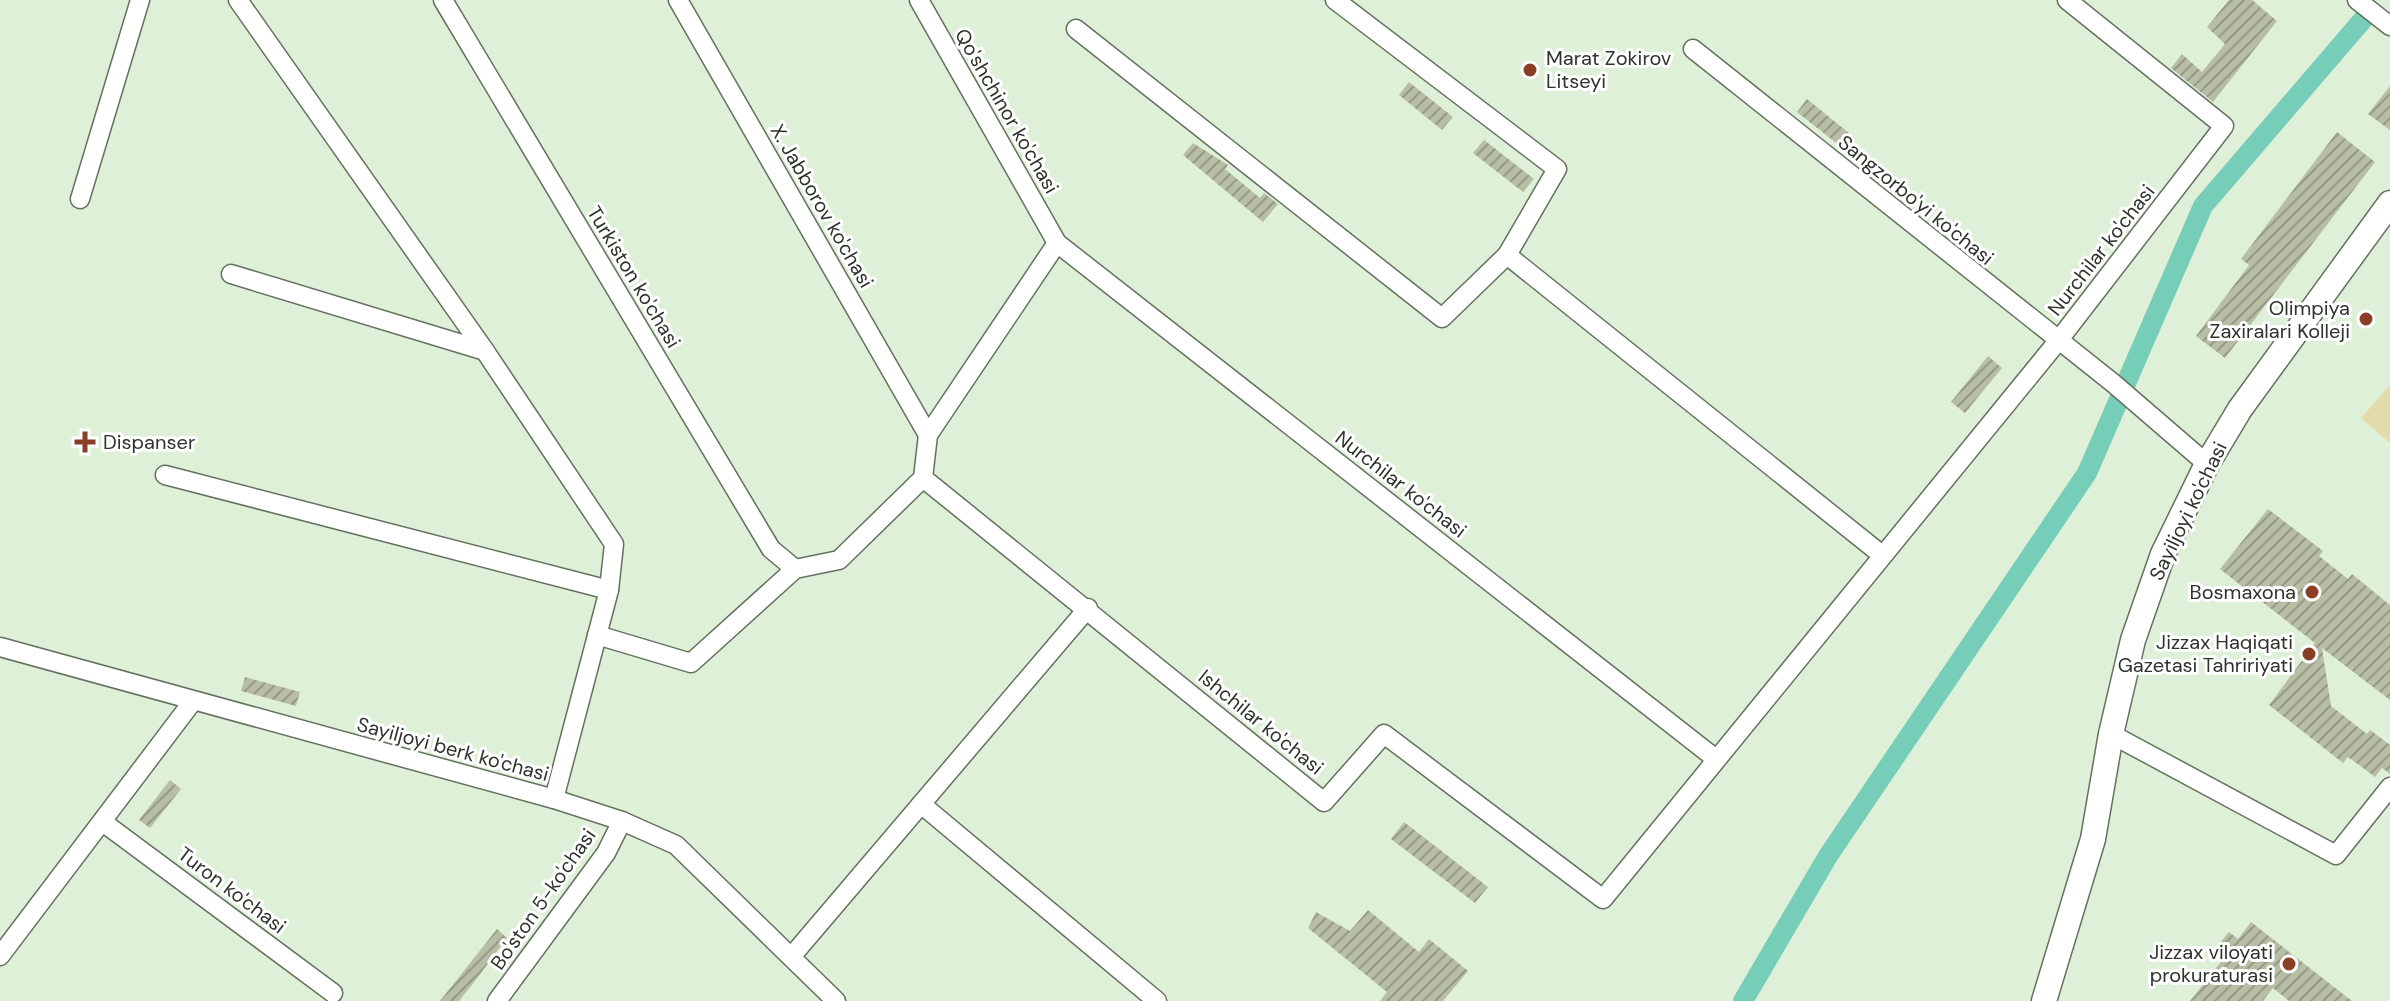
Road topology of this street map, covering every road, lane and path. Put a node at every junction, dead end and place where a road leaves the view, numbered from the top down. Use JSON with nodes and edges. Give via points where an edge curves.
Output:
{"nodes":[{"id":1,"x":140,"y":0,"type":"edge"},
{"id":2,"x":238,"y":0,"type":"edge"},
{"id":3,"x":443,"y":0,"type":"edge"},
{"id":4,"x":678,"y":0,"type":"edge"},
{"id":5,"x":919,"y":0,"type":"edge"},
{"id":6,"x":1335,"y":0,"type":"edge"},
{"id":7,"x":2067,"y":0,"type":"edge"},
{"id":8,"x":2357,"y":0,"type":"edge"},
{"id":9,"x":2390,"y":26,"type":"edge"},
{"id":10,"x":1076,"y":29,"type":"dead end"},
{"id":11,"x":1693,"y":49,"type":"dead end"},
{"id":12,"x":80,"y":199,"type":"dead end"},
{"id":13,"x":2390,"y":203,"type":"edge"},
{"id":14,"x":1057,"y":243,"type":"junction"},
{"id":15,"x":1507,"y":255,"type":"junction"},
{"id":16,"x":231,"y":274,"type":"dead end"},
{"id":17,"x":2058,"y":341,"type":"junction"},
{"id":18,"x":485,"y":351,"type":"junction"},
{"id":19,"x":928,"y":435,"type":"junction"},
{"id":20,"x":2207,"y":464,"type":"junction"},
{"id":21,"x":165,"y":475,"type":"dead end"},
{"id":22,"x":923,"y":478,"type":"junction"},
{"id":23,"x":1882,"y":555,"type":"junction"},
{"id":24,"x":795,"y":569,"type":"junction"},
{"id":25,"x":609,"y":590,"type":"junction"},
{"id":26,"x":1088,"y":608,"type":"junction"},
{"id":27,"x":597,"y":635,"type":"junction"},
{"id":28,"x":0,"y":647,"type":"edge"},
{"id":29,"x":193,"y":701,"type":"junction"},
{"id":30,"x":2111,"y":734,"type":"junction"},
{"id":31,"x":1716,"y":759,"type":"junction"},
{"id":32,"x":2390,"y":787,"type":"edge"},
{"id":33,"x":554,"y":799,"type":"junction"},
{"id":34,"x":921,"y":804,"type":"junction"},
{"id":35,"x":622,"y":821,"type":"junction"},
{"id":36,"x":104,"y":823,"type":"junction"},
{"id":37,"x":1603,"y":899,"type":"joint"},
{"id":38,"x":0,"y":956,"type":"edge"},
{"id":39,"x":791,"y":957,"type":"junction"},
{"id":40,"x":333,"y":993,"type":"dead end"},
{"id":41,"x":497,"y":1001,"type":"edge"},
{"id":42,"x":836,"y":1001,"type":"edge"},
{"id":43,"x":1157,"y":1001,"type":"edge"},
{"id":44,"x":2044,"y":1001,"type":"edge"}],
"edges":[{"from":1,"to":12,"type":"street"},
{"from":2,"to":18,"type":"street"},
{"from":3,"to":24,"type":"street","name":"Turkiston ko'chasi","via":[[771,549]]},
{"from":4,"to":19,"type":"street","name":"X. Jabborov ko'chasi"},
{"from":5,"to":14,"type":"street","name":"Qo'shchinor ko'chasi"},
{"from":6,"to":15,"type":"street","via":[[1557,169]]},
{"from":7,"to":17,"type":"street","name":"Nurchilar ko'chasi","via":[[2224,126]]},
{"from":8,"to":9,"type":"street"},
{"from":10,"to":15,"type":"street","via":[[1442,318]]},
{"from":11,"to":17,"type":"street","name":"Sangzorbo'yi ko'chasi"},
{"from":13,"to":20,"type":"main road","name":"Sayiljoyi ko'chasi","via":[[2240,409]]},
{"from":14,"to":19,"type":"street"},
{"from":14,"to":31,"type":"street","name":"Nurchilar ko'chasi"},
{"from":15,"to":23,"type":"street"},
{"from":16,"to":18,"type":"street"},
{"from":17,"to":20,"type":"street","name":"Sangzorbo'yi ko'chasi"},
{"from":17,"to":23,"type":"street","name":"Nurchilar ko'chasi"},
{"from":18,"to":25,"type":"street","via":[[614,544]]},
{"from":19,"to":22,"type":"street"},
{"from":20,"to":30,"type":"main road","name":"Sayiljoyi ko'chasi","via":[[2163,554],[2133,640]]},
{"from":21,"to":25,"type":"street"},
{"from":22,"to":24,"type":"street","via":[[839,560]]},
{"from":22,"to":26,"type":"street","name":"Ishchilar ko'chasi"},
{"from":23,"to":31,"type":"street","name":"Nurchilar ko'chasi"},
{"from":24,"to":27,"type":"street","via":[[691,663]]},
{"from":25,"to":27,"type":"street"},
{"from":26,"to":34,"type":"street"},
{"from":26,"to":37,"type":"street","name":"Ishchilar ko'chasi","via":[[1324,802],[1384,734]]},
{"from":27,"to":33,"type":"street"},
{"from":28,"to":29,"type":"street","name":"Sayiljoyi berk ko'chasi"},
{"from":29,"to":33,"type":"street","name":"Sayiljoyi berk ko'chasi"},
{"from":29,"to":36,"type":"street"},
{"from":30,"to":32,"type":"street","via":[[2336,855]]},
{"from":30,"to":44,"type":"main road","name":"Sayiljoyi ko'chasi","via":[[2093,839]]},
{"from":31,"to":37,"type":"street","name":"Nurchilar ko'chasi"},
{"from":33,"to":35,"type":"street","name":"Sayiljoyi berk ko'chasi"},
{"from":34,"to":39,"type":"street"},
{"from":34,"to":43,"type":"street"},
{"from":35,"to":39,"type":"street","name":"Sayiljoyi berk ko'chasi","via":[[676,845]]},
{"from":35,"to":41,"type":"street","name":"Bo'ston 5-ko'chasi","via":[[606,853]]},
{"from":36,"to":38,"type":"street"},
{"from":36,"to":40,"type":"street","name":"Turon ko'chasi"},
{"from":39,"to":42,"type":"street","name":"Sayiljoyi berk ko'chasi"}]}
